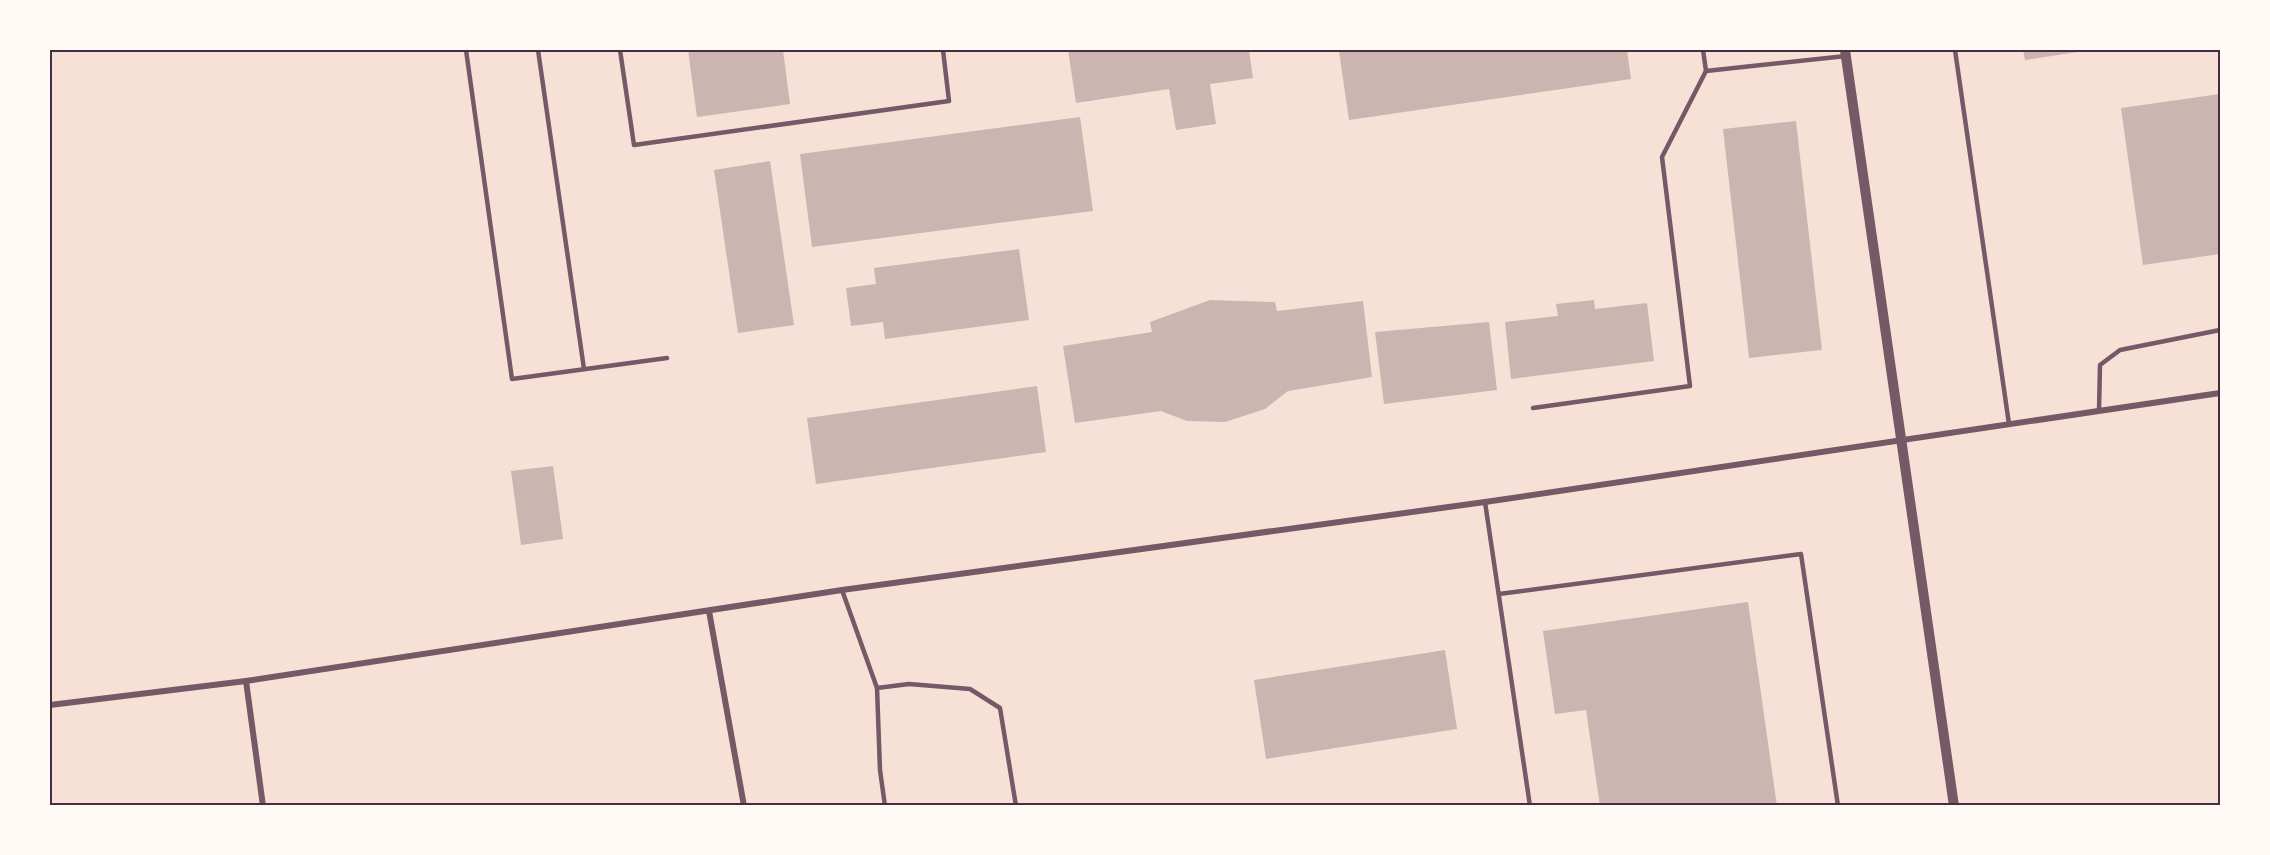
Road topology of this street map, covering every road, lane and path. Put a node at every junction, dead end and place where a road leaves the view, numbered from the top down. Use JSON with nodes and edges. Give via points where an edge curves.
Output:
{"nodes":[{"id":1,"x":466,"y":50,"type":"edge"},
{"id":2,"x":538,"y":50,"type":"edge"},
{"id":3,"x":620,"y":50,"type":"edge"},
{"id":4,"x":944,"y":50,"type":"edge"},
{"id":5,"x":1703,"y":50,"type":"edge"},
{"id":6,"x":1954,"y":50,"type":"edge"},
{"id":7,"x":1845,"y":53,"type":"edge"},
{"id":8,"x":1706,"y":71,"type":"junction"},
{"id":9,"x":2220,"y":330,"type":"edge"},
{"id":10,"x":668,"y":358,"type":"dead end"},
{"id":11,"x":584,"y":369,"type":"junction"},
{"id":12,"x":2220,"y":393,"type":"edge"},
{"id":13,"x":1533,"y":408,"type":"dead end"},
{"id":14,"x":2099,"y":411,"type":"junction"},
{"id":15,"x":2009,"y":424,"type":"junction"},
{"id":16,"x":1900,"y":440,"type":"junction"},
{"id":17,"x":1485,"y":502,"type":"junction"},
{"id":18,"x":842,"y":590,"type":"junction"},
{"id":19,"x":1499,"y":594,"type":"junction"},
{"id":20,"x":709,"y":611,"type":"junction"},
{"id":21,"x":246,"y":681,"type":"junction"},
{"id":22,"x":877,"y":688,"type":"junction"},
{"id":23,"x":50,"y":705,"type":"edge"},
{"id":24,"x":263,"y":806,"type":"edge"},
{"id":25,"x":744,"y":806,"type":"edge"},
{"id":26,"x":885,"y":806,"type":"edge"},
{"id":27,"x":1016,"y":806,"type":"edge"},
{"id":28,"x":1530,"y":806,"type":"edge"},
{"id":29,"x":1838,"y":806,"type":"edge"},
{"id":30,"x":1954,"y":806,"type":"edge"}],
"edges":[{"from":1,"to":11,"type":"lane","via":[[512,379]]},
{"from":2,"to":11,"type":"lane"},
{"from":3,"to":4,"type":"lane","via":[[634,145],[950,101]]},
{"from":5,"to":8,"type":"lane"},
{"from":6,"to":15,"type":"lane"},
{"from":7,"to":8,"type":"lane"},
{"from":7,"to":16,"type":"street"},
{"from":8,"to":13,"type":"lane","via":[[1662,157],[1690,386]]},
{"from":9,"to":14,"type":"lane","via":[[2120,350],[2100,365]]},
{"from":10,"to":11,"type":"lane"},
{"from":12,"to":14,"type":"street"},
{"from":14,"to":15,"type":"street"},
{"from":15,"to":16,"type":"street"},
{"from":16,"to":17,"type":"street"},
{"from":16,"to":30,"type":"street"},
{"from":17,"to":18,"type":"street"},
{"from":17,"to":19,"type":"lane"},
{"from":18,"to":20,"type":"street"},
{"from":18,"to":22,"type":"lane"},
{"from":19,"to":28,"type":"lane"},
{"from":19,"to":29,"type":"lane","via":[[1801,554]]},
{"from":20,"to":21,"type":"street"},
{"from":20,"to":25,"type":"street"},
{"from":21,"to":23,"type":"street"},
{"from":21,"to":24,"type":"street"},
{"from":22,"to":26,"type":"lane"},
{"from":22,"to":27,"type":"lane","via":[[909,684],[970,689],[1000,708]]}]}
